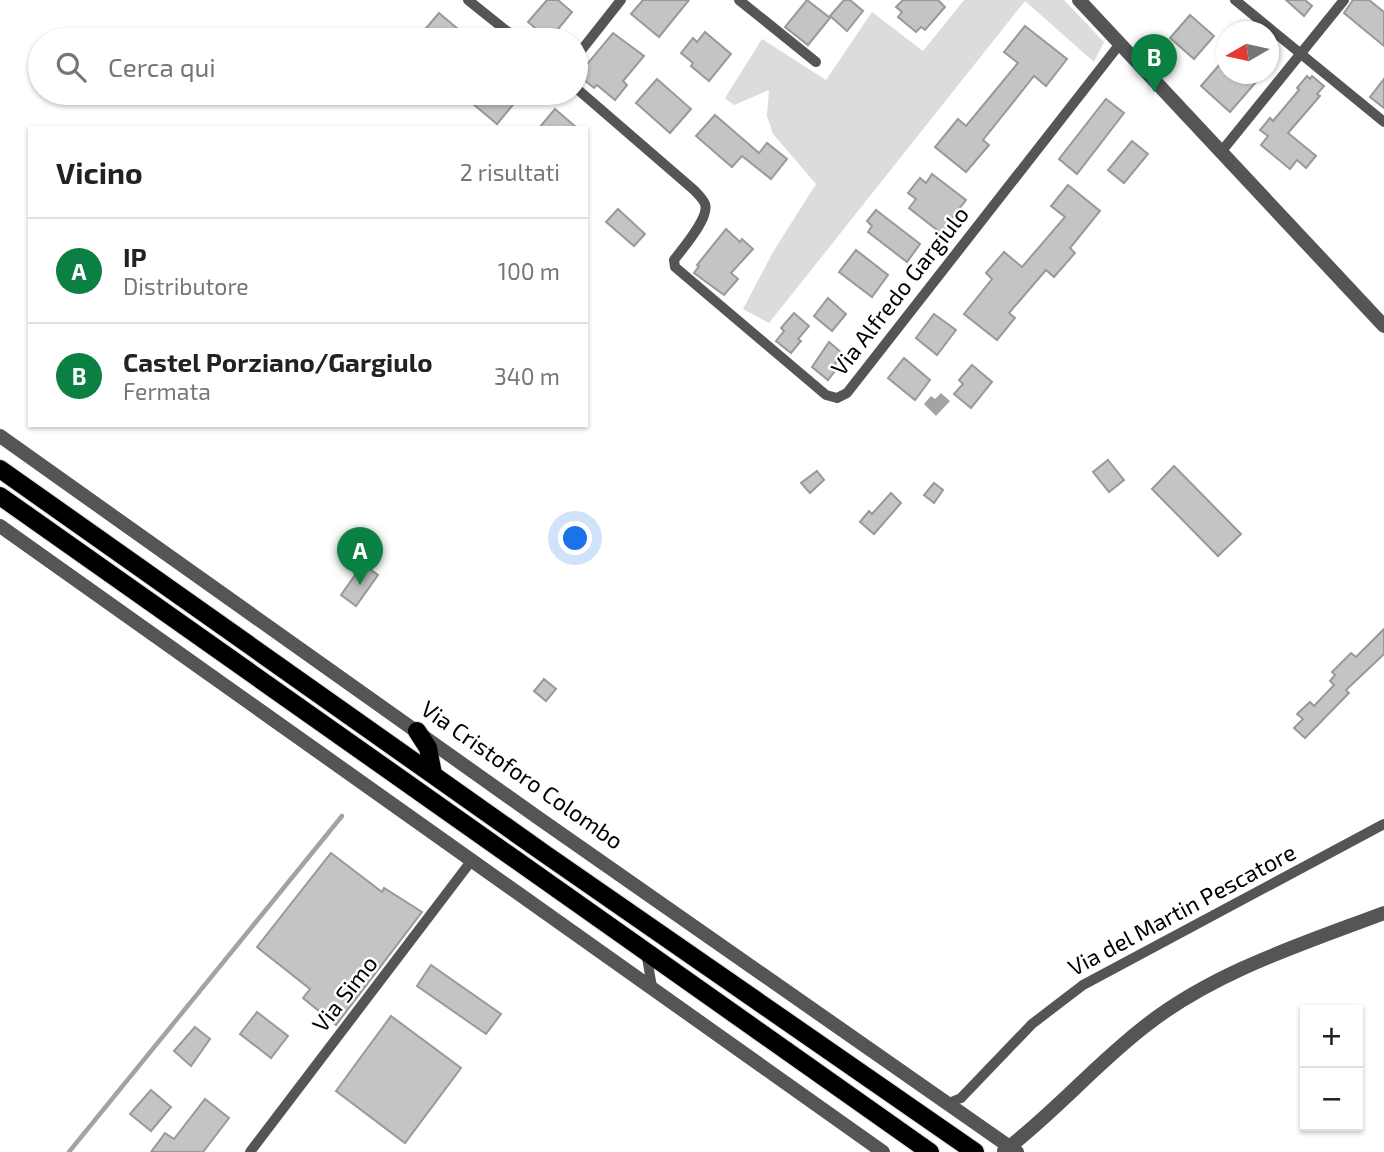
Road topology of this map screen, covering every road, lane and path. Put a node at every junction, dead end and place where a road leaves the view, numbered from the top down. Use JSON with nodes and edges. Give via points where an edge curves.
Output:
{"nodes":[{"id":1,"x":468,"y":0,"type":"edge"},
{"id":2,"x":621,"y":0,"type":"edge"},
{"id":3,"x":738,"y":0,"type":"edge"},
{"id":4,"x":1079,"y":0,"type":"edge"},
{"id":5,"x":1235,"y":0,"type":"edge"},
{"id":6,"x":1344,"y":0,"type":"edge"},
{"id":7,"x":503,"y":28,"type":"edge"},
{"id":8,"x":588,"y":42,"type":"edge"},
{"id":9,"x":1119,"y":45,"type":"junction"},
{"id":10,"x":1301,"y":53,"type":"junction"},
{"id":11,"x":816,"y":62,"type":"dead end"},
{"id":12,"x":588,"y":98,"type":"edge"},
{"id":13,"x":1384,"y":122,"type":"edge"},
{"id":14,"x":1221,"y":152,"type":"junction"},
{"id":15,"x":1384,"y":326,"type":"edge"},
{"id":16,"x":0,"y":436,"type":"edge"},
{"id":17,"x":0,"y":469,"type":"edge"},
{"id":18,"x":0,"y":496,"type":"edge"},
{"id":19,"x":0,"y":526,"type":"edge"},
{"id":20,"x":416,"y":731,"type":"junction"},
{"id":21,"x":433,"y":774,"type":"junction"},
{"id":22,"x":1384,"y":824,"type":"edge"},
{"id":23,"x":472,"y":860,"type":"junction"},
{"id":24,"x":1384,"y":913,"type":"edge"},
{"id":25,"x":646,"y":952,"type":"junction"},
{"id":26,"x":652,"y":988,"type":"junction"},
{"id":27,"x":948,"y":1103,"type":"junction"},
{"id":28,"x":1010,"y":1150,"type":"edge"},
{"id":29,"x":250,"y":1152,"type":"edge"},
{"id":30,"x":883,"y":1152,"type":"edge"},
{"id":31,"x":930,"y":1152,"type":"edge"},
{"id":32,"x":975,"y":1152,"type":"edge"}],
"edges":[{"from":1,"to":7,"type":"street"},
{"from":2,"to":8,"type":"street"},
{"from":3,"to":11,"type":"street"},
{"from":4,"to":9,"type":"street"},
{"from":5,"to":10,"type":"street"},
{"from":6,"to":10,"type":"street"},
{"from":9,"to":12,"type":"street","name":"Via Alfredo Gargiulo","via":[[847,393],[837,398],[826,395],[675,267],[674,260],[703,220],[704,201]]},
{"from":9,"to":14,"type":"street"},
{"from":10,"to":13,"type":"street"},
{"from":10,"to":14,"type":"street"},
{"from":14,"to":15,"type":"street"},
{"from":16,"to":20,"type":"street","name":"Via Cristoforo Colombo"},
{"from":17,"to":21,"type":"main road"},
{"from":18,"to":25,"type":"main road"},
{"from":19,"to":23,"type":"street"},
{"from":20,"to":21,"type":"main road","via":[[428,748]]},
{"from":20,"to":27,"type":"street","name":"Via Cristoforo Colombo"},
{"from":21,"to":32,"type":"main road"},
{"from":22,"to":27,"type":"street","name":"Via del Martin Pescatore","via":[[1083,985],[1032,1024],[961,1098]]},
{"from":23,"to":26,"type":"street"},
{"from":23,"to":29,"type":"street","name":"Via Simo"},
{"from":24,"to":28,"type":"street","via":[[1206,987],[1145,1026]]},
{"from":25,"to":26,"type":"street"},
{"from":25,"to":31,"type":"main road"},
{"from":26,"to":30,"type":"street"},
{"from":27,"to":28,"type":"street","name":"Via Cristoforo Colombo"}]}
